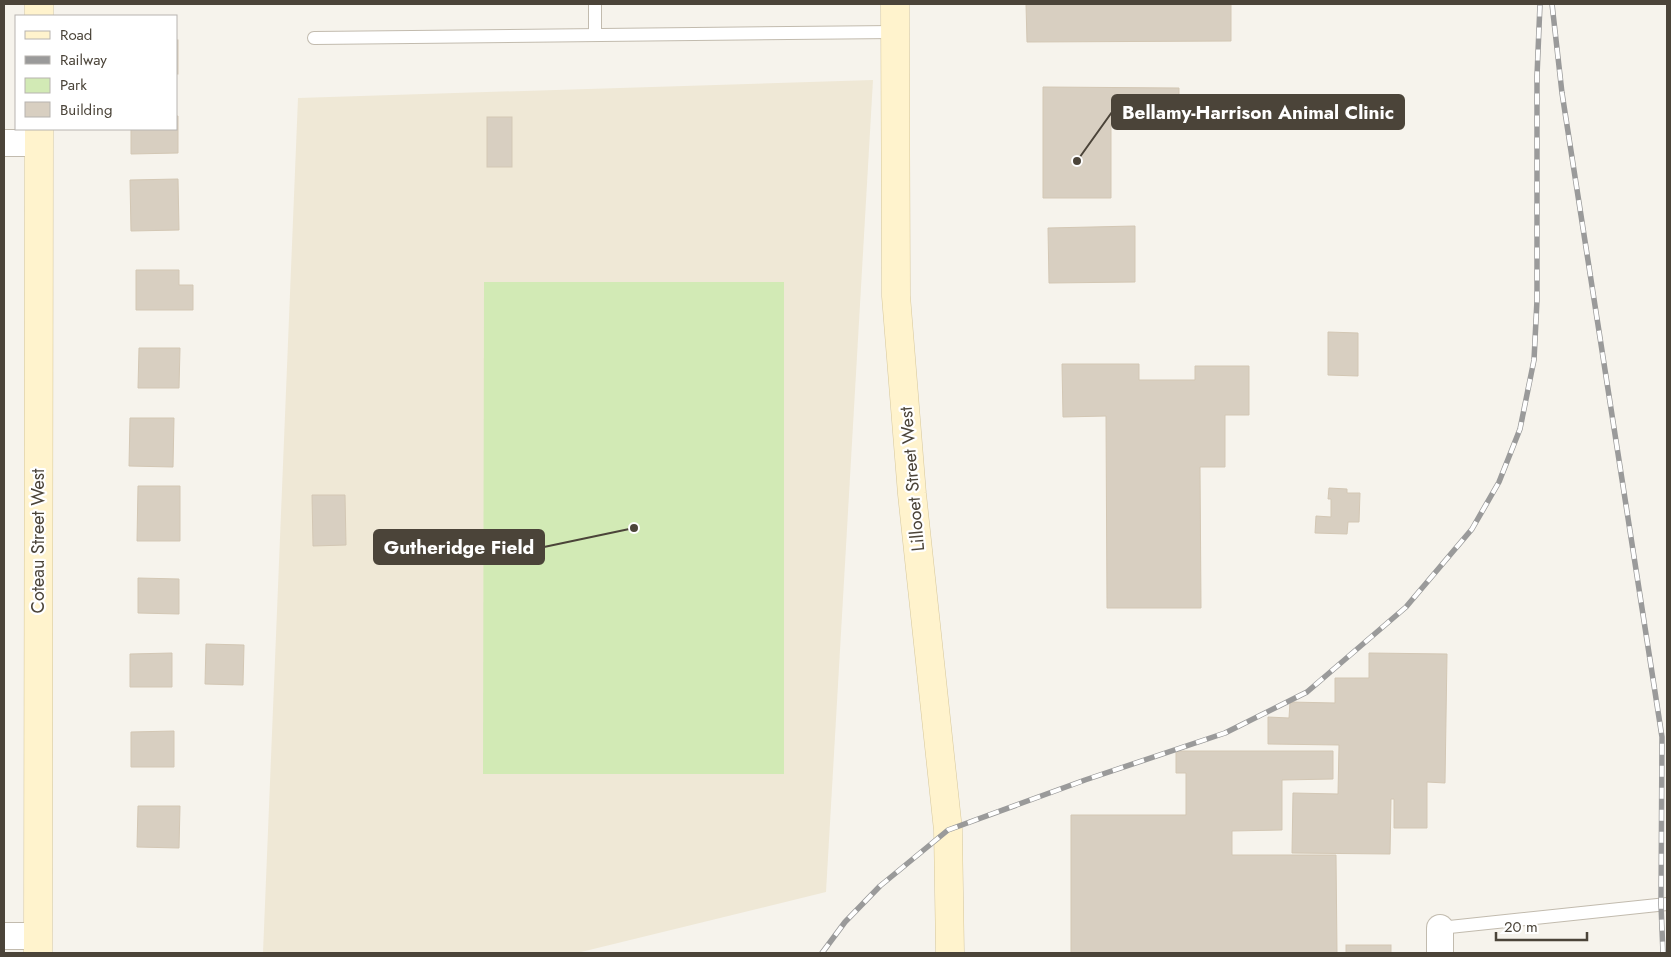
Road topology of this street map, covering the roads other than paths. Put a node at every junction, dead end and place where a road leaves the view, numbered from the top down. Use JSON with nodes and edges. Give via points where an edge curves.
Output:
{"nodes":[{"id":1,"x":596,"y":4,"type":"edge"},
{"id":2,"x":895,"y":4,"type":"edge"},
{"id":3,"x":895,"y":32,"type":"junction"},
{"id":4,"x":595,"y":35,"type":"junction"},
{"id":5,"x":314,"y":38,"type":"dead end"},
{"id":6,"x":39,"y":136,"type":"edge"},
{"id":7,"x":4,"y":143,"type":"edge"},
{"id":8,"x":1667,"y":904,"type":"edge"},
{"id":9,"x":4,"y":936,"type":"edge"},
{"id":10,"x":1440,"y":941,"type":"edge"},
{"id":11,"x":38,"y":944,"type":"edge"},
{"id":12,"x":950,"y":953,"type":"edge"}],
"edges":[{"from":1,"to":4,"type":"lane"},
{"from":2,"to":3,"type":"main road","name":"Lillooet Street West"},
{"from":3,"to":4,"type":"lane"},
{"from":3,"to":12,"type":"main road","name":"Lillooet Street West","via":[[896,296],[912,494],[948,830]]},
{"from":4,"to":5,"type":"lane"},
{"from":6,"to":7,"type":"street"},
{"from":6,"to":11,"type":"main road","name":"Coteau Street West"},
{"from":8,"to":10,"type":"lane"},
{"from":9,"to":11,"type":"street"}]}
